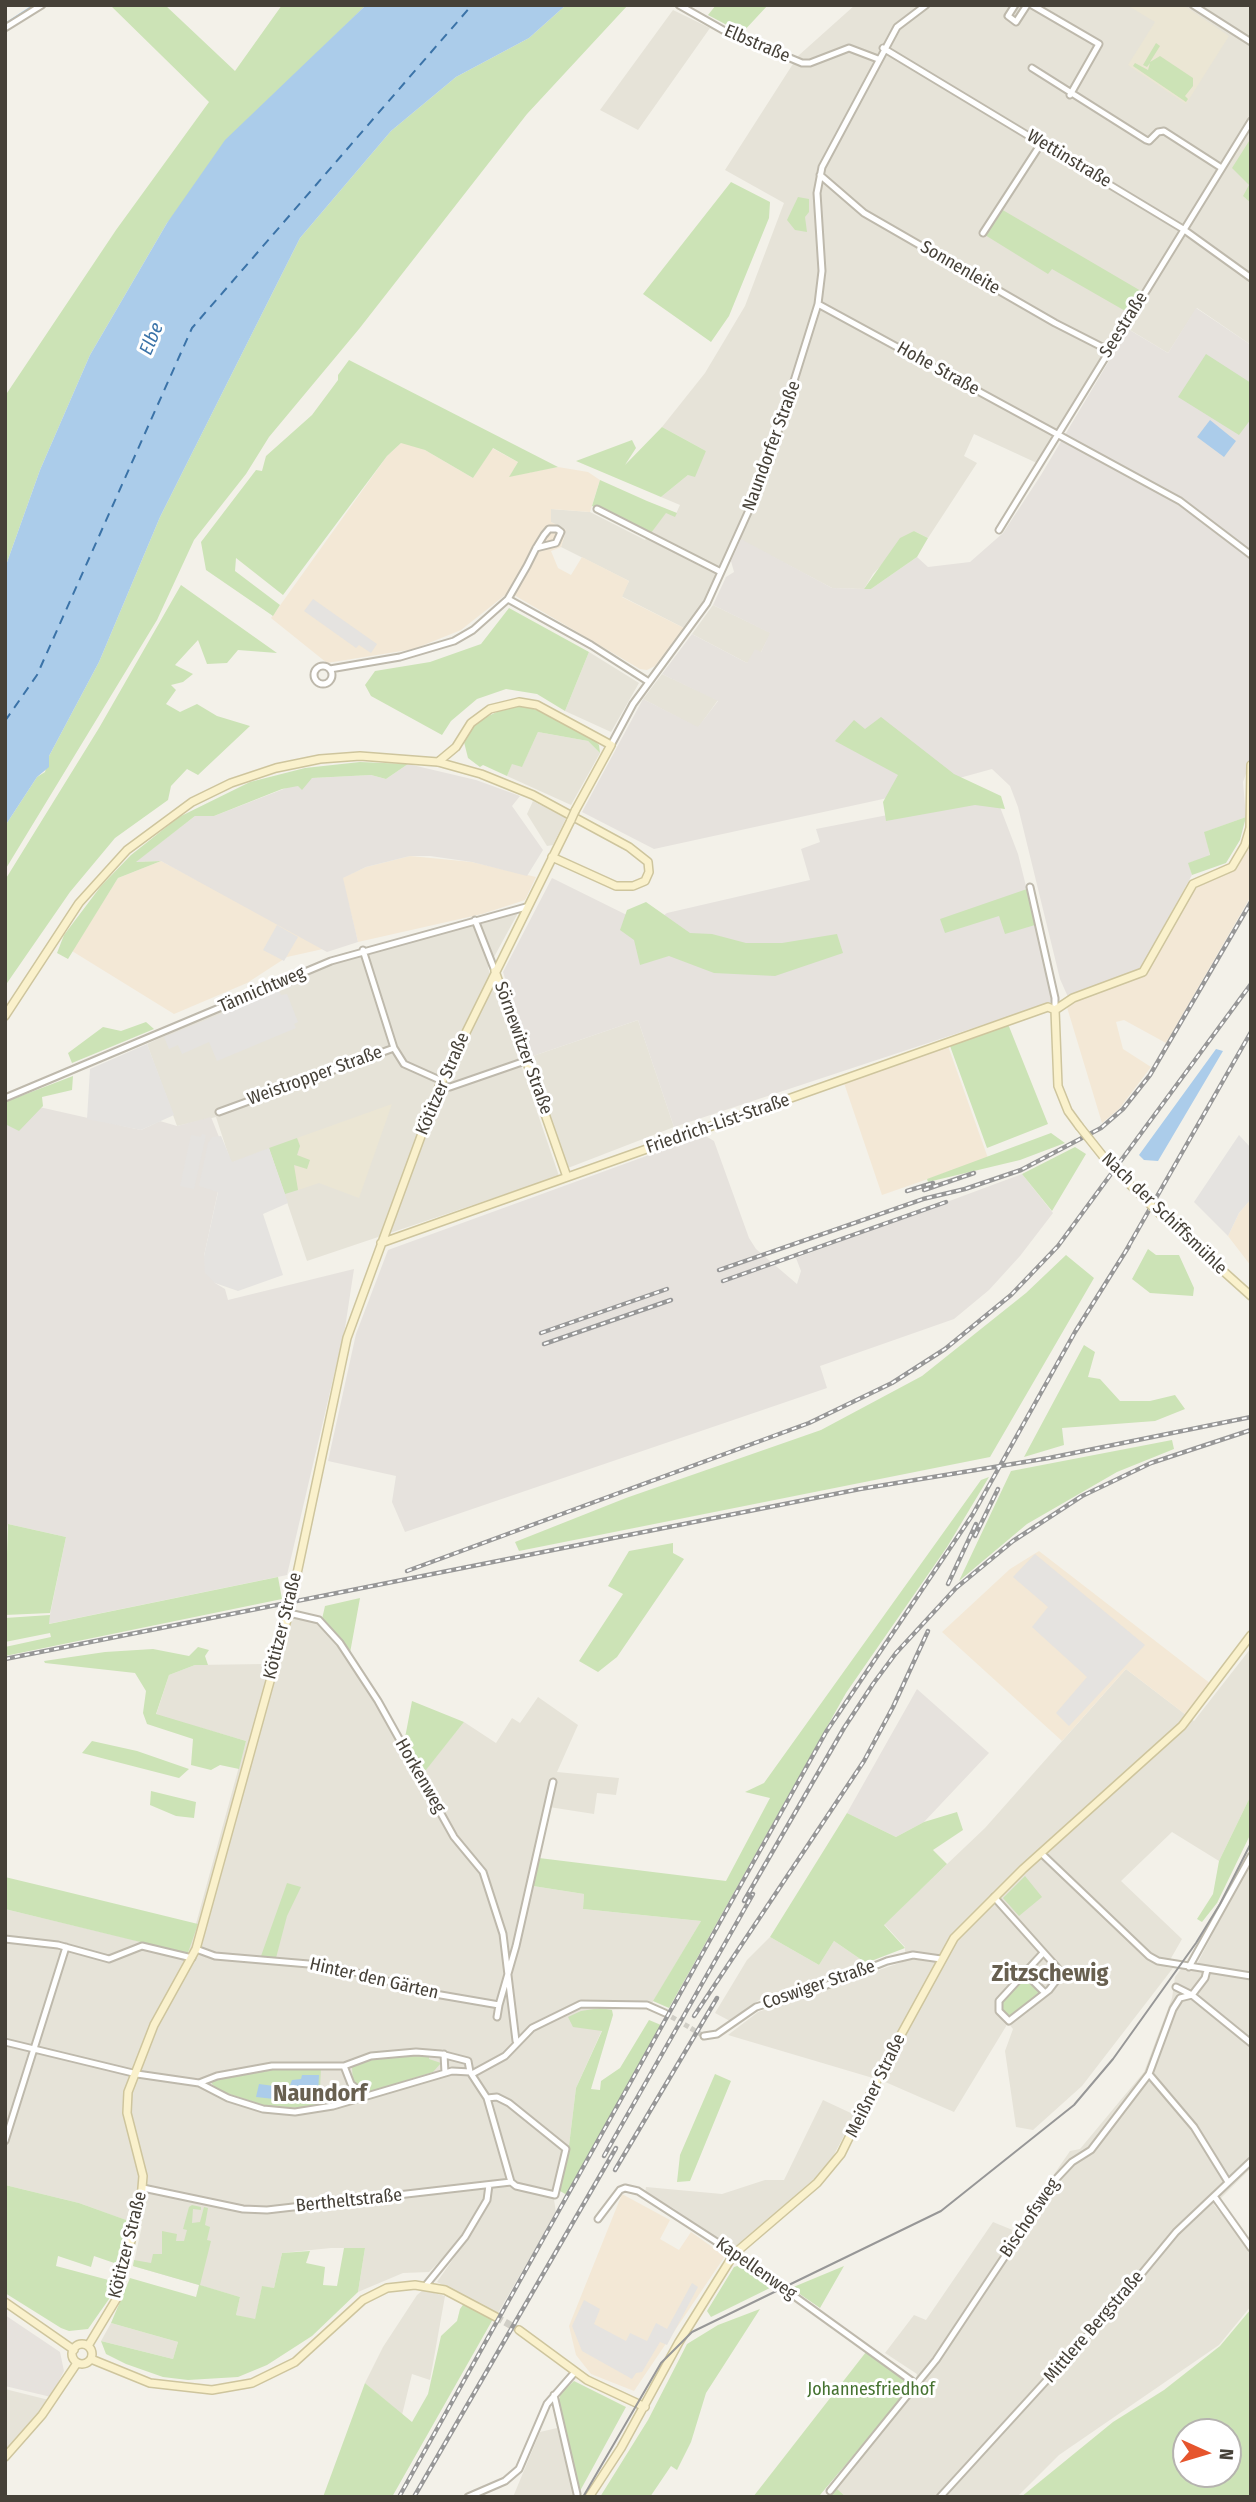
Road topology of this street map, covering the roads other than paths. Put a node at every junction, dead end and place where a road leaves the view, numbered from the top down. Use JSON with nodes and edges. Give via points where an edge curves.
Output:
{"nodes":[{"id":1,"x":42,"y":5,"type":"edge"},
{"id":2,"x":678,"y":5,"type":"edge"},
{"id":3,"x":926,"y":5,"type":"edge"},
{"id":4,"x":1015,"y":5,"type":"edge"},
{"id":5,"x":1029,"y":5,"type":"edge"},
{"id":6,"x":1193,"y":5,"type":"edge"},
{"id":7,"x":5,"y":29,"type":"edge"},
{"id":8,"x":1251,"y":42,"type":"edge"},
{"id":9,"x":883,"y":48,"type":"junction"},
{"id":10,"x":878,"y":59,"type":"junction"},
{"id":11,"x":1031,"y":68,"type":"dead end"},
{"id":12,"x":1070,"y":95,"type":"junction"},
{"id":13,"x":1251,"y":121,"type":"edge"},
{"id":14,"x":1042,"y":142,"type":"junction"},
{"id":15,"x":1220,"y":167,"type":"junction"},
{"id":16,"x":820,"y":175,"type":"junction"},
{"id":17,"x":1183,"y":229,"type":"junction"},
{"id":18,"x":983,"y":233,"type":"dead end"},
{"id":19,"x":1251,"y":278,"type":"edge"},
{"id":20,"x":818,"y":304,"type":"junction"},
{"id":21,"x":1108,"y":349,"type":"junction"},
{"id":22,"x":1056,"y":435,"type":"junction"},
{"id":23,"x":597,"y":509,"type":"dead end"},
{"id":24,"x":999,"y":530,"type":"dead end"},
{"id":25,"x":537,"y":548,"type":"junction"},
{"id":26,"x":1251,"y":555,"type":"edge"},
{"id":27,"x":721,"y":572,"type":"junction"},
{"id":28,"x":508,"y":599,"type":"junction"},
{"id":29,"x":330,"y":669,"type":"dead end"},
{"id":30,"x":649,"y":682,"type":"junction"},
{"id":31,"x":611,"y":744,"type":"junction"},
{"id":32,"x":438,"y":762,"type":"junction"},
{"id":33,"x":1250,"y":765,"type":"edge"},
{"id":34,"x":552,"y":857,"type":"junction"},
{"id":35,"x":1030,"y":887,"type":"dead end"},
{"id":36,"x":526,"y":907,"type":"junction"},
{"id":37,"x":475,"y":920,"type":"junction"},
{"id":38,"x":363,"y":950,"type":"junction"},
{"id":39,"x":495,"y":971,"type":"junction"},
{"id":40,"x":1055,"y":1010,"type":"junction"},
{"id":41,"x":5,"y":1016,"type":"edge"},
{"id":42,"x":394,"y":1048,"type":"junction"},
{"id":43,"x":528,"y":1060,"type":"junction"},
{"id":44,"x":440,"y":1084,"type":"junction"},
{"id":45,"x":5,"y":1098,"type":"edge"},
{"id":46,"x":219,"y":1112,"type":"dead end"},
{"id":47,"x":567,"y":1177,"type":"junction"},
{"id":48,"x":382,"y":1243,"type":"junction"},
{"id":49,"x":1251,"y":1296,"type":"edge"},
{"id":50,"x":289,"y":1613,"type":"junction"},
{"id":51,"x":1250,"y":1637,"type":"edge"},
{"id":52,"x":553,"y":1782,"type":"dead end"},
{"id":53,"x":1041,"y":1853,"type":"junction"},
{"id":54,"x":1251,"y":1856,"type":"edge"},
{"id":55,"x":994,"y":1896,"type":"junction"},
{"id":56,"x":5,"y":1939,"type":"edge"},
{"id":57,"x":66,"y":1947,"type":"junction"},
{"id":58,"x":195,"y":1949,"type":"junction"},
{"id":59,"x":1044,"y":1953,"type":"junction"},
{"id":60,"x":192,"y":1958,"type":"junction"},
{"id":61,"x":941,"y":1959,"type":"junction"},
{"id":62,"x":1189,"y":1967,"type":"junction"},
{"id":63,"x":509,"y":1970,"type":"junction"},
{"id":64,"x":1207,"y":1970,"type":"junction"},
{"id":65,"x":1026,"y":1974,"type":"junction"},
{"id":66,"x":1251,"y":1976,"type":"edge"},
{"id":67,"x":1176,"y":1987,"type":"dead end"},
{"id":68,"x":1045,"y":1993,"type":"junction"},
{"id":69,"x":1192,"y":1995,"type":"junction"},
{"id":70,"x":499,"y":2005,"type":"junction"},
{"id":71,"x":665,"y":2013,"type":"tunnel mouth"},
{"id":72,"x":497,"y":2017,"type":"dead end"},
{"id":73,"x":704,"y":2036,"type":"dead end"},
{"id":74,"x":516,"y":2041,"type":"junction"},
{"id":75,"x":5,"y":2042,"type":"edge"},
{"id":76,"x":1251,"y":2043,"type":"edge"},
{"id":77,"x":35,"y":2049,"type":"junction"},
{"id":78,"x":444,"y":2054,"type":"junction"},
{"id":79,"x":344,"y":2066,"type":"junction"},
{"id":80,"x":445,"y":2073,"type":"junction"},
{"id":81,"x":471,"y":2073,"type":"junction"},
{"id":82,"x":137,"y":2074,"type":"junction"},
{"id":83,"x":1149,"y":2074,"type":"junction"},
{"id":84,"x":199,"y":2083,"type":"junction"},
{"id":85,"x":351,"y":2084,"type":"junction"},
{"id":86,"x":366,"y":2096,"type":"junction"},
{"id":87,"x":487,"y":2098,"type":"junction"},
{"id":88,"x":347,"y":2102,"type":"junction"},
{"id":89,"x":5,"y":2141,"type":"edge"},
{"id":90,"x":1251,"y":2161,"type":"edge"},
{"id":91,"x":511,"y":2182,"type":"junction"},
{"id":92,"x":1228,"y":2182,"type":"junction"},
{"id":93,"x":489,"y":2185,"type":"junction"},
{"id":94,"x":143,"y":2189,"type":"junction"},
{"id":95,"x":1214,"y":2196,"type":"junction"},
{"id":96,"x":598,"y":2219,"type":"dead end"},
{"id":97,"x":1251,"y":2248,"type":"edge"},
{"id":98,"x":734,"y":2254,"type":"junction"},
{"id":99,"x":426,"y":2285,"type":"junction"},
{"id":100,"x":5,"y":2302,"type":"edge"},
{"id":101,"x":496,"y":2316,"type":"tunnel mouth"},
{"id":102,"x":519,"y":2330,"type":"tunnel mouth"},
{"id":103,"x":88,"y":2346,"type":"junction"},
{"id":104,"x":74,"y":2350,"type":"junction"},
{"id":105,"x":91,"y":2359,"type":"junction"},
{"id":106,"x":78,"y":2363,"type":"junction"},
{"id":107,"x":575,"y":2372,"type":"junction"},
{"id":108,"x":916,"y":2384,"type":"junction"},
{"id":109,"x":554,"y":2395,"type":"junction"},
{"id":110,"x":645,"y":2407,"type":"junction"},
{"id":111,"x":5,"y":2456,"type":"edge"},
{"id":112,"x":830,"y":2491,"type":"dead end"},
{"id":113,"x":577,"y":2494,"type":"dead end"},
{"id":114,"x":468,"y":2497,"type":"edge"},
{"id":115,"x":589,"y":2497,"type":"edge"},
{"id":116,"x":940,"y":2497,"type":"edge"}],
"edges":[{"from":1,"to":7,"type":"street"},
{"from":2,"to":10,"type":"street","name":"Elbstraße","via":[[723,30],[802,62],[849,48]]},
{"from":3,"to":9,"type":"street","name":"Naundorfer Straße","via":[[897,27]]},
{"from":4,"to":5,"type":"street","via":[[1008,16],[1016,22]]},
{"from":5,"to":12,"type":"street","via":[[1099,44]]},
{"from":6,"to":8,"type":"street"},
{"from":9,"to":10,"type":"street","name":"Naundorfer Straße"},
{"from":9,"to":14,"type":"street","name":"Wettinstraße"},
{"from":10,"to":16,"type":"street","name":"Naundorfer Straße"},
{"from":11,"to":12,"type":"street"},
{"from":12,"to":15,"type":"street","via":[[1146,140],[1164,131]]},
{"from":13,"to":15,"type":"street","name":"Seestraße"},
{"from":14,"to":17,"type":"street","name":"Wettinstraße"},
{"from":14,"to":18,"type":"street"},
{"from":15,"to":17,"type":"street","name":"Seestraße"},
{"from":16,"to":20,"type":"street","name":"Naundorfer Straße"},
{"from":16,"to":21,"type":"street","name":"Sonnenleite","via":[[864,213]]},
{"from":17,"to":19,"type":"street","name":"Wettinstraße"},
{"from":17,"to":21,"type":"street","name":"Seestraße"},
{"from":20,"to":22,"type":"street","name":"Hohe Straße"},
{"from":20,"to":27,"type":"street","name":"Naundorfer Straße","via":[[764,477]]},
{"from":21,"to":22,"type":"street","name":"Seestraße"},
{"from":22,"to":24,"type":"street","name":"Seestraße"},
{"from":22,"to":26,"type":"street","name":"Hohe Straße","via":[[1194,510]]},
{"from":23,"to":27,"type":"street"},
{"from":25,"to":25,"type":"street","via":[[556,543],[561,532],[549,529]]},
{"from":25,"to":28,"type":"street"},
{"from":27,"to":30,"type":"street","name":"Naundorfer Straße","via":[[696,619]]},
{"from":28,"to":29,"type":"street","via":[[454,641],[400,657]]},
{"from":28,"to":30,"type":"street"},
{"from":30,"to":31,"type":"street","name":"Naundorfer Straße"},
{"from":31,"to":32,"type":"street","via":[[554,712],[519,702],[502,704],[479,716]]},
{"from":31,"to":34,"type":"street","name":"Naundorfer Straße","bridge":true},
{"from":32,"to":34,"type":"street","via":[[533,795],[642,857],[649,872],[645,881],[616,886]]},
{"from":32,"to":41,"type":"street","via":[[360,756],[320,759],[242,779],[192,802],[153,828],[105,871],[54,937]]},
{"from":33,"to":40,"type":"street","name":"Friedrich-List-Straße","via":[[1250,828],[1232,867],[1193,884],[1143,972],[1073,998]]},
{"from":34,"to":36,"type":"street","name":"Naundorfer Straße"},
{"from":35,"to":40,"type":"street","name":"Nach der Schiffsmühle"},
{"from":36,"to":37,"type":"street","name":"Tännichtweg"},
{"from":36,"to":39,"type":"street","name":"Kötitzer Straße"},
{"from":37,"to":38,"type":"street","name":"Tännichtweg"},
{"from":37,"to":39,"type":"street","name":"Sörnewitzer Straße"},
{"from":38,"to":42,"type":"street"},
{"from":38,"to":45,"type":"street","name":"Tännichtweg"},
{"from":39,"to":43,"type":"street","name":"Sörnewitzer Straße"},
{"from":39,"to":44,"type":"street","name":"Kötitzer Straße"},
{"from":40,"to":47,"type":"street","name":"Friedrich-List-Straße","via":[[1048,1007]]},
{"from":40,"to":49,"type":"street","name":"Nach der Schiffsmühle","bridge":true,"via":[[1058,1086],[1068,1111],[1110,1165]]},
{"from":42,"to":44,"type":"street","name":"Weistropper Straße","via":[[404,1064]]},
{"from":42,"to":46,"type":"street","name":"Weistropper Straße"},
{"from":43,"to":44,"type":"street","via":[[450,1087]]},
{"from":43,"to":47,"type":"street","name":"Sörnewitzer Straße"},
{"from":44,"to":48,"type":"street","name":"Kötitzer Straße"},
{"from":47,"to":48,"type":"street","name":"Friedrich-List-Straße"},
{"from":48,"to":50,"type":"street","name":"Kötitzer Straße","via":[[347,1338]]},
{"from":50,"to":58,"type":"street","name":"Kötitzer Straße"},
{"from":50,"to":63,"type":"street","name":"Horkenweg","via":[[319,1620],[332,1632],[378,1702],[454,1837],[483,1872]]},
{"from":51,"to":53,"type":"street","name":"Meißner Straße","via":[[1172,1736]]},
{"from":52,"to":63,"type":"street"},
{"from":53,"to":55,"type":"street","name":"Meißner Straße"},
{"from":53,"to":62,"type":"street","via":[[1149,1956]]},
{"from":54,"to":62,"type":"street"},
{"from":55,"to":59,"type":"street"},
{"from":55,"to":61,"type":"street","name":"Meißner Straße","via":[[965,1925]]},
{"from":56,"to":57,"type":"street"},
{"from":57,"to":60,"type":"street","via":[[110,1959],[142,1946]]},
{"from":57,"to":77,"type":"street"},
{"from":58,"to":60,"type":"street","name":"Kötitzer Straße"},
{"from":58,"to":70,"type":"street","name":"Hinter den Gärten","via":[[215,1956],[332,1966],[435,1994]]},
{"from":59,"to":65,"type":"street"},
{"from":59,"to":68,"type":"street","via":[[1062,1973]]},
{"from":60,"to":82,"type":"street","name":"Kötitzer Straße","via":[[157,2018]]},
{"from":61,"to":73,"type":"street","name":"Coswiger Straße","via":[[913,1955],[887,1961],[756,2007],[717,2034]]},
{"from":61,"to":98,"type":"street","name":"Meißner Straße","via":[[841,2154],[817,2183]]},
{"from":62,"to":64,"type":"street"},
{"from":63,"to":70,"type":"street"},
{"from":63,"to":74,"type":"street"},
{"from":64,"to":66,"type":"street"},
{"from":64,"to":69,"type":"street","name":"Bischofsweg"},
{"from":65,"to":68,"type":"street"},
{"from":65,"to":68,"type":"street","via":[[999,2001],[997,2008],[1004,2017],[1013,2021]]},
{"from":67,"to":69,"type":"street"},
{"from":69,"to":76,"type":"street"},
{"from":69,"to":83,"type":"street","name":"Bischofsweg","via":[[1184,1995],[1173,2009]]},
{"from":70,"to":72,"type":"street"},
{"from":71,"to":74,"type":"street","via":[[646,2005],[581,2004]]},
{"from":74,"to":81,"type":"street","via":[[505,2056]]},
{"from":75,"to":77,"type":"street"},
{"from":77,"to":82,"type":"street"},
{"from":77,"to":89,"type":"street"},
{"from":78,"to":79,"type":"street","via":[[371,2056]]},
{"from":78,"to":80,"type":"street"},
{"from":78,"to":81,"type":"street","via":[[468,2061]]},
{"from":79,"to":84,"type":"street","via":[[272,2066]]},
{"from":79,"to":85,"type":"street"},
{"from":80,"to":81,"type":"street"},
{"from":80,"to":86,"type":"street"},
{"from":81,"to":87,"type":"street"},
{"from":82,"to":84,"type":"street"},
{"from":82,"to":94,"type":"street","name":"Kötitzer Straße","via":[[128,2092],[127,2113],[141,2158]]},
{"from":83,"to":92,"type":"street","via":[[1194,2127]]},
{"from":83,"to":108,"type":"street","name":"Bischofsweg","via":[[1091,2150],[1057,2178],[949,2342]]},
{"from":84,"to":88,"type":"street","via":[[263,2109],[295,2112]]},
{"from":85,"to":86,"type":"street"},
{"from":85,"to":88,"type":"street"},
{"from":86,"to":88,"type":"street"},
{"from":87,"to":91,"type":"street"},
{"from":87,"to":91,"type":"street","name":"Bertheltstraße","via":[[509,2103],[566,2149],[555,2195]]},
{"from":90,"to":92,"type":"street","name":"Mittlere Bergstraße"},
{"from":91,"to":93,"type":"street","name":"Bertheltstraße"},
{"from":92,"to":95,"type":"street","name":"Mittlere Bergstraße"},
{"from":93,"to":94,"type":"street","name":"Bertheltstraße","via":[[267,2210]]},
{"from":93,"to":99,"type":"street","via":[[487,2200],[465,2237]]},
{"from":94,"to":103,"type":"street","name":"Kötitzer Straße","via":[[117,2298]]},
{"from":95,"to":97,"type":"street"},
{"from":95,"to":116,"type":"street","name":"Mittlere Bergstraße","via":[[1176,2232]]},
{"from":96,"to":98,"type":"street","name":"Kapellenweg","via":[[620,2190],[638,2191]]},
{"from":98,"to":108,"type":"street","name":"Kapellenweg"},
{"from":98,"to":110,"type":"street","name":"Meißner Straße"},
{"from":99,"to":101,"type":"street"},
{"from":99,"to":105,"type":"street","via":[[404,2285],[371,2295],[295,2362],[239,2386],[165,2387]]},
{"from":100,"to":104,"type":"street"},
{"from":102,"to":107,"type":"street"},
{"from":103,"to":104,"type":"street"},
{"from":103,"to":105,"type":"street"},
{"from":104,"to":106,"type":"street"},
{"from":105,"to":106,"type":"street"},
{"from":106,"to":111,"type":"street"},
{"from":107,"to":109,"type":"street"},
{"from":107,"to":110,"type":"street"},
{"from":108,"to":112,"type":"street","name":"Bischofsweg"},
{"from":109,"to":113,"type":"street"},
{"from":109,"to":114,"type":"street","via":[[519,2469],[505,2481]]},
{"from":110,"to":115,"type":"street","name":"Meißner Straße"}]}
